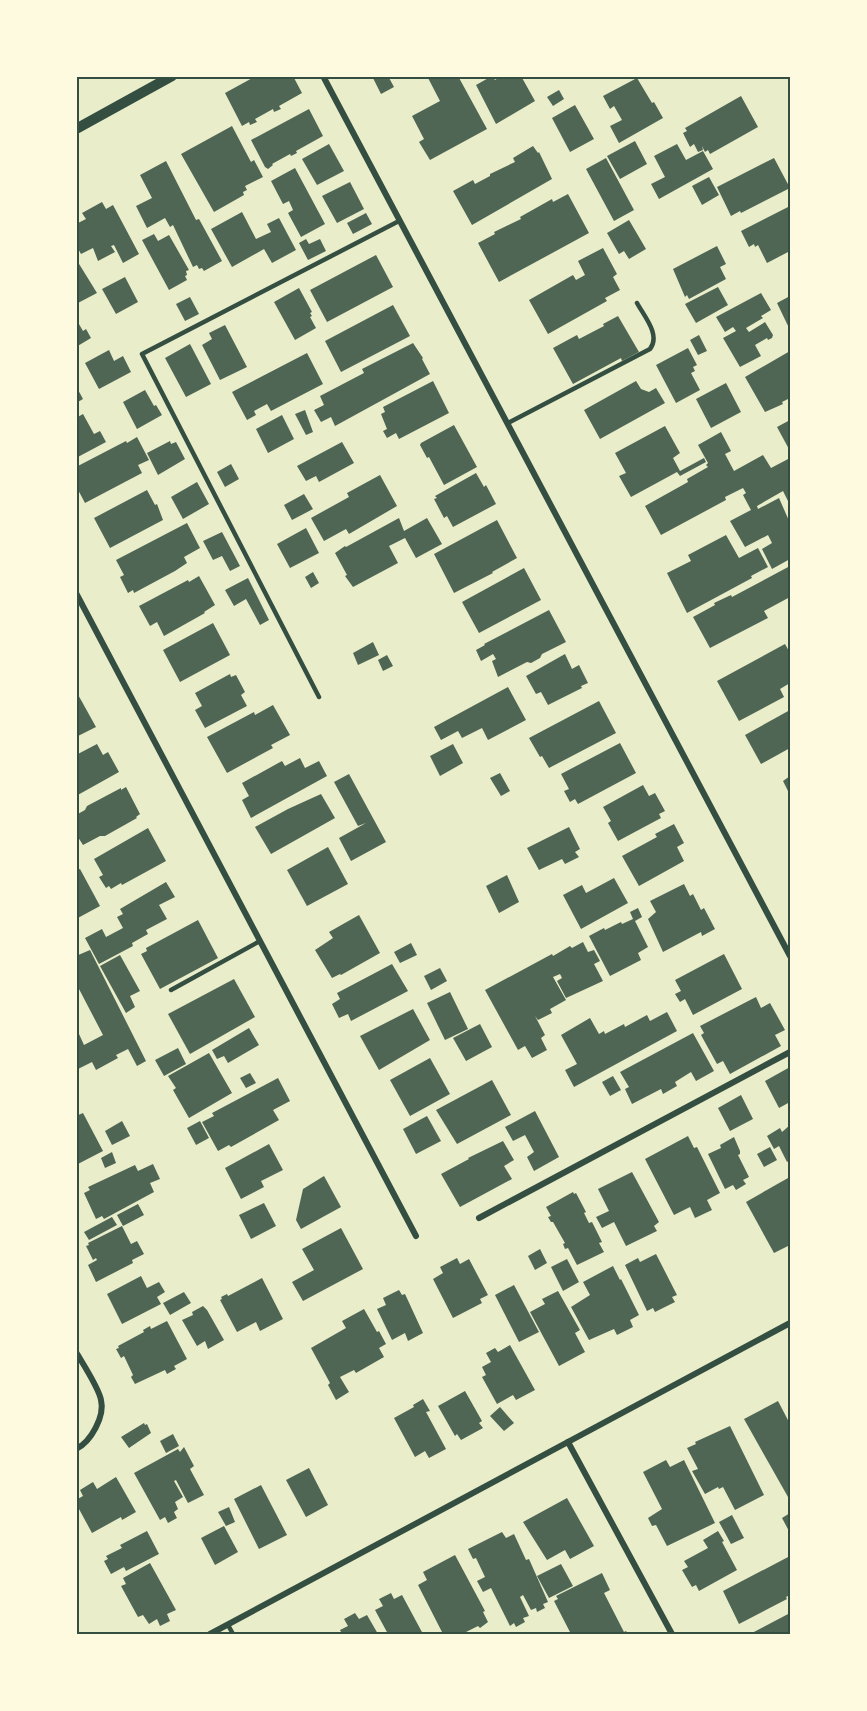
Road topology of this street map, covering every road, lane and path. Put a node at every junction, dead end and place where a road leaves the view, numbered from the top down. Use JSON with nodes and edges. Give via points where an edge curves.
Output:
{"nodes":[{"id":1,"x":172,"y":76,"type":"edge"},
{"id":2,"x":323,"y":76,"type":"edge"},
{"id":3,"x":76,"y":129,"type":"edge"},
{"id":4,"x":399,"y":221,"type":"junction"},
{"id":5,"x":637,"y":303,"type":"dead end"},
{"id":6,"x":508,"y":423,"type":"junction"},
{"id":7,"x":76,"y":593,"type":"edge"},
{"id":8,"x":319,"y":697,"type":"dead end"},
{"id":9,"x":260,"y":941,"type":"junction"},
{"id":10,"x":790,"y":956,"type":"edge"},
{"id":11,"x":171,"y":990,"type":"dead end"},
{"id":12,"x":790,"y":1052,"type":"edge"},
{"id":13,"x":479,"y":1218,"type":"dead end"},
{"id":14,"x":416,"y":1236,"type":"dead end"},
{"id":15,"x":790,"y":1323,"type":"edge"},
{"id":16,"x":76,"y":1352,"type":"edge"},
{"id":17,"x":568,"y":1442,"type":"junction"},
{"id":18,"x":76,"y":1449,"type":"edge"},
{"id":19,"x":228,"y":1625,"type":"junction"},
{"id":20,"x":210,"y":1635,"type":"edge"},
{"id":21,"x":233,"y":1635,"type":"edge"},
{"id":22,"x":672,"y":1635,"type":"edge"}],
"edges":[{"from":1,"to":3,"type":"street"},
{"from":2,"to":4,"type":"street"},
{"from":4,"to":6,"type":"street"},
{"from":4,"to":8,"type":"lane","via":[[142,354]]},
{"from":5,"to":6,"type":"lane","via":[[655,336],[650,349]]},
{"from":6,"to":10,"type":"street"},
{"from":7,"to":9,"type":"street"},
{"from":9,"to":11,"type":"lane"},
{"from":9,"to":14,"type":"street"},
{"from":12,"to":13,"type":"street"},
{"from":15,"to":17,"type":"street"},
{"from":16,"to":18,"type":"street","via":[[102,1400],[98,1425],[83,1446]]},
{"from":17,"to":19,"type":"street"},
{"from":17,"to":22,"type":"street"},
{"from":19,"to":20,"type":"street"},
{"from":19,"to":21,"type":"lane"}]}
